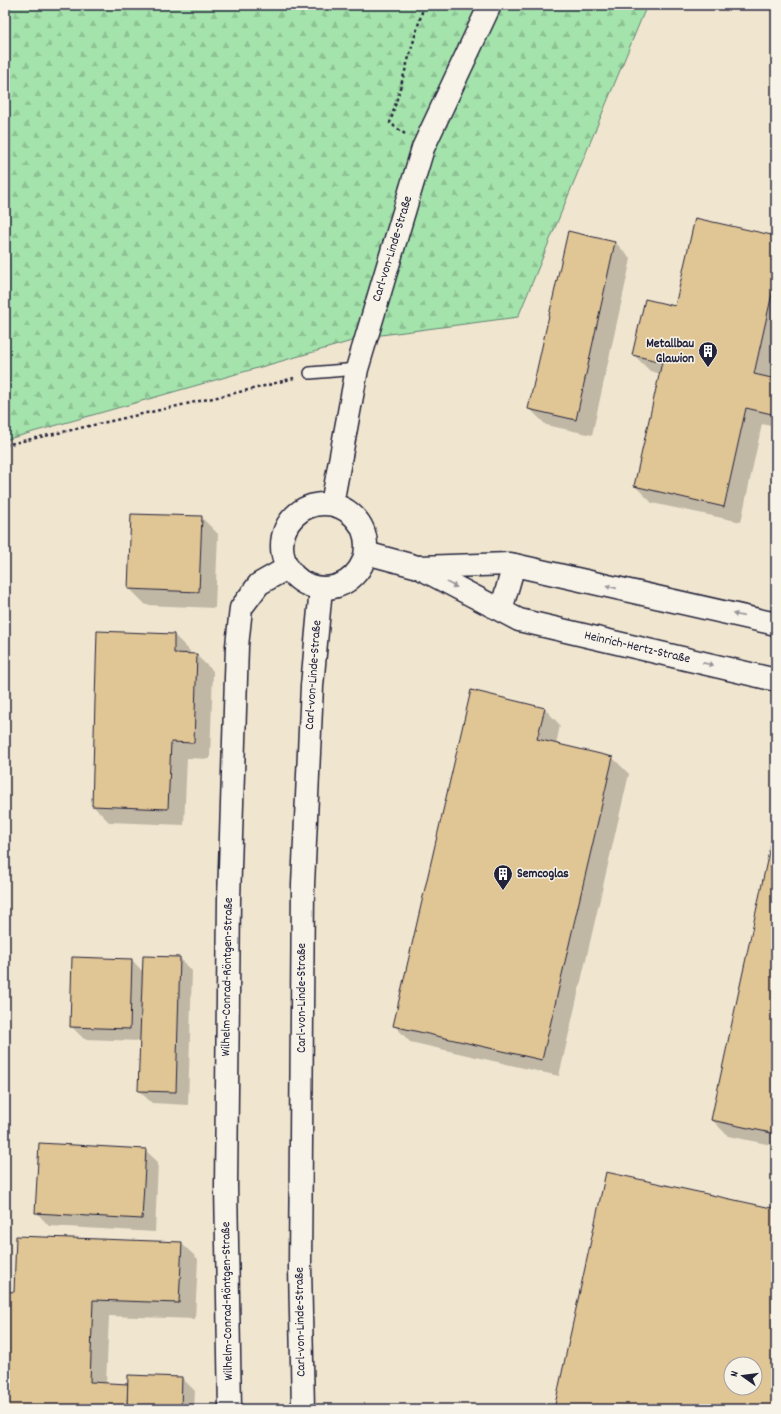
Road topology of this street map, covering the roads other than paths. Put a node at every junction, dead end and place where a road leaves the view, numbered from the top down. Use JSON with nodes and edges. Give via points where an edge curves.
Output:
{"nodes":[{"id":1,"x":490,"y":5,"type":"edge"},
{"id":2,"x":357,"y":369,"type":"junction"},
{"id":3,"x":310,"y":373,"type":"road end"},
{"id":4,"x":332,"y":504,"type":"junction"},
{"id":5,"x":366,"y":553,"type":"junction"},
{"id":6,"x":514,"y":565,"type":"junction"},
{"id":7,"x":418,"y":567,"type":"junction"},
{"id":8,"x":287,"y":568,"type":"junction"},
{"id":9,"x":321,"y":588,"type":"junction"},
{"id":10,"x":501,"y":610,"type":"junction"},
{"id":11,"x":776,"y":624,"type":"edge"},
{"id":12,"x":776,"y":680,"type":"edge"},
{"id":13,"x":230,"y":1409,"type":"edge"},
{"id":14,"x":303,"y":1409,"type":"edge"}],
"edges":[{"from":1,"to":2,"type":"street","name":"Carl-von-Linde-Straße","via":[[423,148]]},
{"from":2,"to":3,"type":"lane"},
{"from":2,"to":4,"type":"street","name":"Carl-von-Linde-Straße"},
{"from":4,"to":5,"type":"street","via":[[354,517],[362,528],[366,540]]},
{"from":4,"to":8,"type":"street","via":[[318,504],[305,508],[294,516],[281,541],[282,555]]},
{"from":5,"to":7,"type":"street","name":"Heinrich-Hertz-Straße"},
{"from":5,"to":9,"type":"street","via":[[355,575],[345,583]]},
{"from":6,"to":7,"type":"street","name":"Heinrich-Hertz-Straße"},
{"from":6,"to":10,"type":"street"},
{"from":11,"to":6,"type":"street","name":"Heinrich-Hertz-Straße","one_way":true},
{"from":7,"to":10,"type":"street","name":"Heinrich-Hertz-Straße","one_way":true},
{"from":8,"to":9,"type":"street","via":[[296,579],[308,586]]},
{"from":8,"to":13,"type":"street","name":"Wilhelm-Conrad-Röntgen-Straße","via":[[259,584],[241,608],[237,646],[229,899],[226,1186]]},
{"from":9,"to":14,"type":"street","name":"Carl-von-Linde-Straße","via":[[312,686],[302,885],[300,1267]]},
{"from":10,"to":12,"type":"street","name":"Heinrich-Hertz-Straße","one_way":true,"via":[[519,620]]}]}
